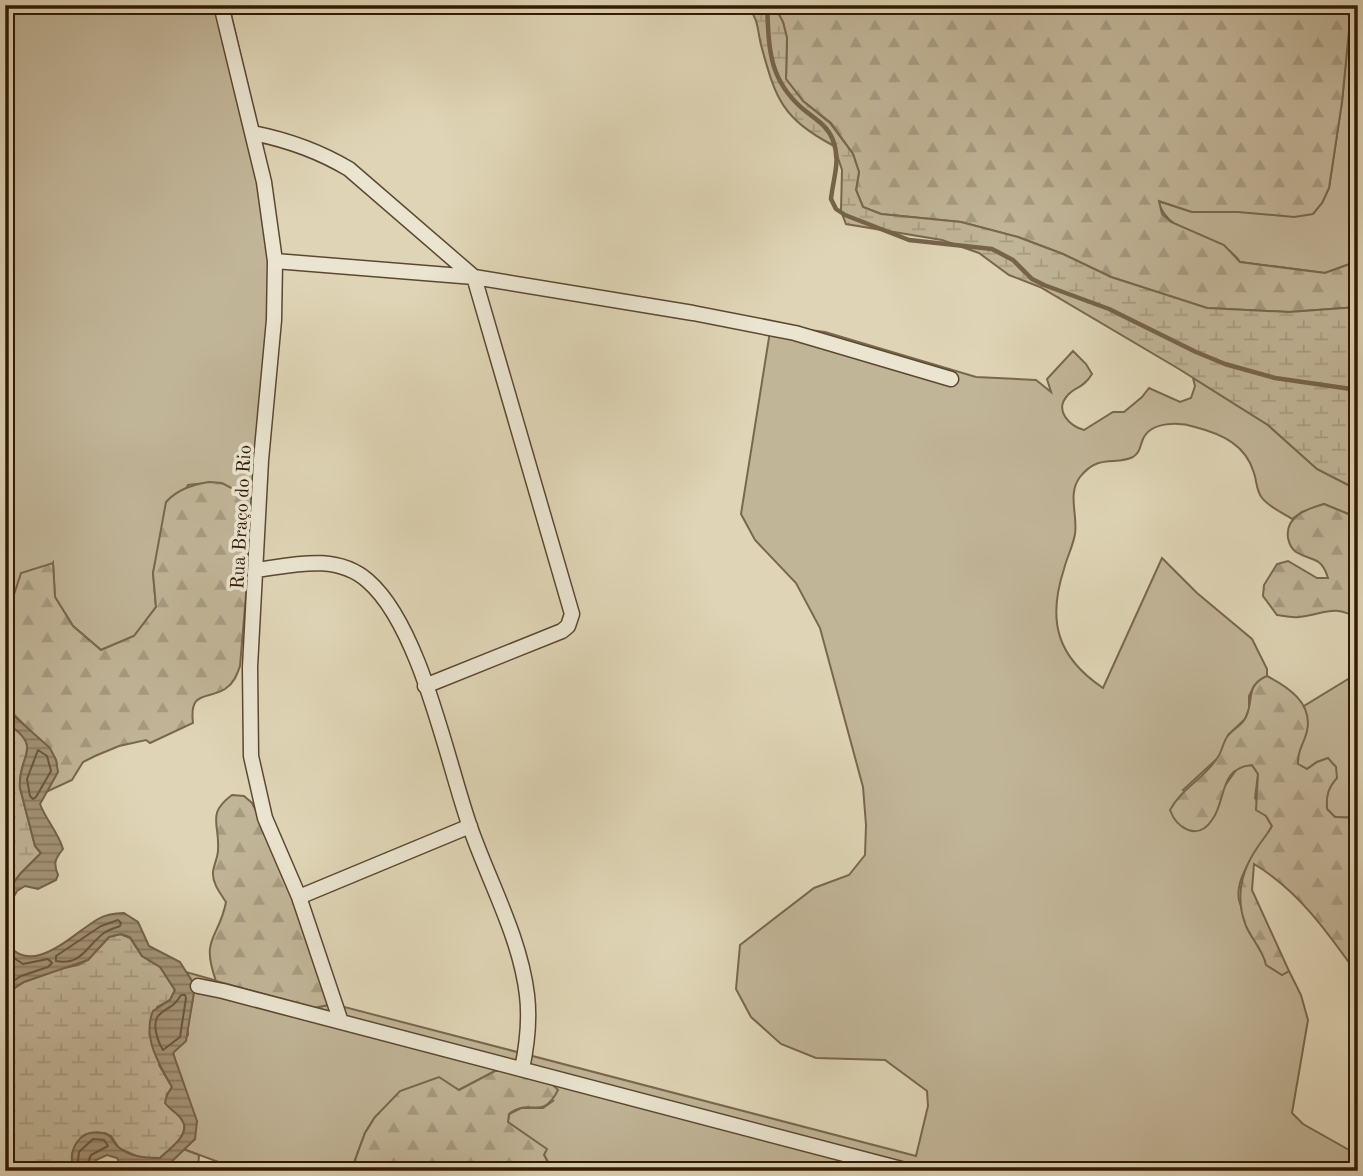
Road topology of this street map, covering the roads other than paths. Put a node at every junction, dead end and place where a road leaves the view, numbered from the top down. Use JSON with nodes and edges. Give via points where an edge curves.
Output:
{"nodes":[{"id":1,"x":221,"y":5,"type":"edge"},
{"id":2,"x":253,"y":133,"type":"junction"},
{"id":3,"x":275,"y":261,"type":"junction"},
{"id":4,"x":474,"y":277,"type":"junction"},
{"id":5,"x":951,"y":379,"type":"dead end"},
{"id":6,"x":256,"y":570,"type":"junction"},
{"id":7,"x":425,"y":685,"type":"junction"},
{"id":8,"x":470,"y":826,"type":"junction"},
{"id":9,"x":299,"y":897,"type":"junction"},
{"id":10,"x":198,"y":986,"type":"dead end"},
{"id":11,"x":341,"y":1023,"type":"junction"},
{"id":12,"x":522,"y":1069,"type":"junction"},
{"id":13,"x":909,"y":1171,"type":"edge"}],
"edges":[{"from":1,"to":2,"type":"street","name":"Rua Braço do Rio"},
{"from":2,"to":3,"type":"street","name":"Rua Braço do Rio"},
{"from":2,"to":4,"type":"street","via":[[299,144],[349,169]]},
{"from":3,"to":4,"type":"street"},
{"from":3,"to":6,"type":"street","name":"Rua Braço do Rio"},
{"from":4,"to":5,"type":"street","via":[[795,333]]},
{"from":4,"to":7,"type":"street","via":[[572,614],[562,631]]},
{"from":6,"to":7,"type":"street","via":[[326,562],[354,570],[383,596],[393,612]]},
{"from":6,"to":9,"type":"street","name":"Rua Braço do Rio","via":[[251,756],[265,818]]},
{"from":7,"to":8,"type":"street"},
{"from":8,"to":9,"type":"street"},
{"from":8,"to":12,"type":"street","via":[[510,930],[527,994]]},
{"from":9,"to":11,"type":"street","name":"Rua Braço do Rio"},
{"from":10,"to":11,"type":"street"},
{"from":11,"to":12,"type":"street"},
{"from":12,"to":13,"type":"street"}]}
